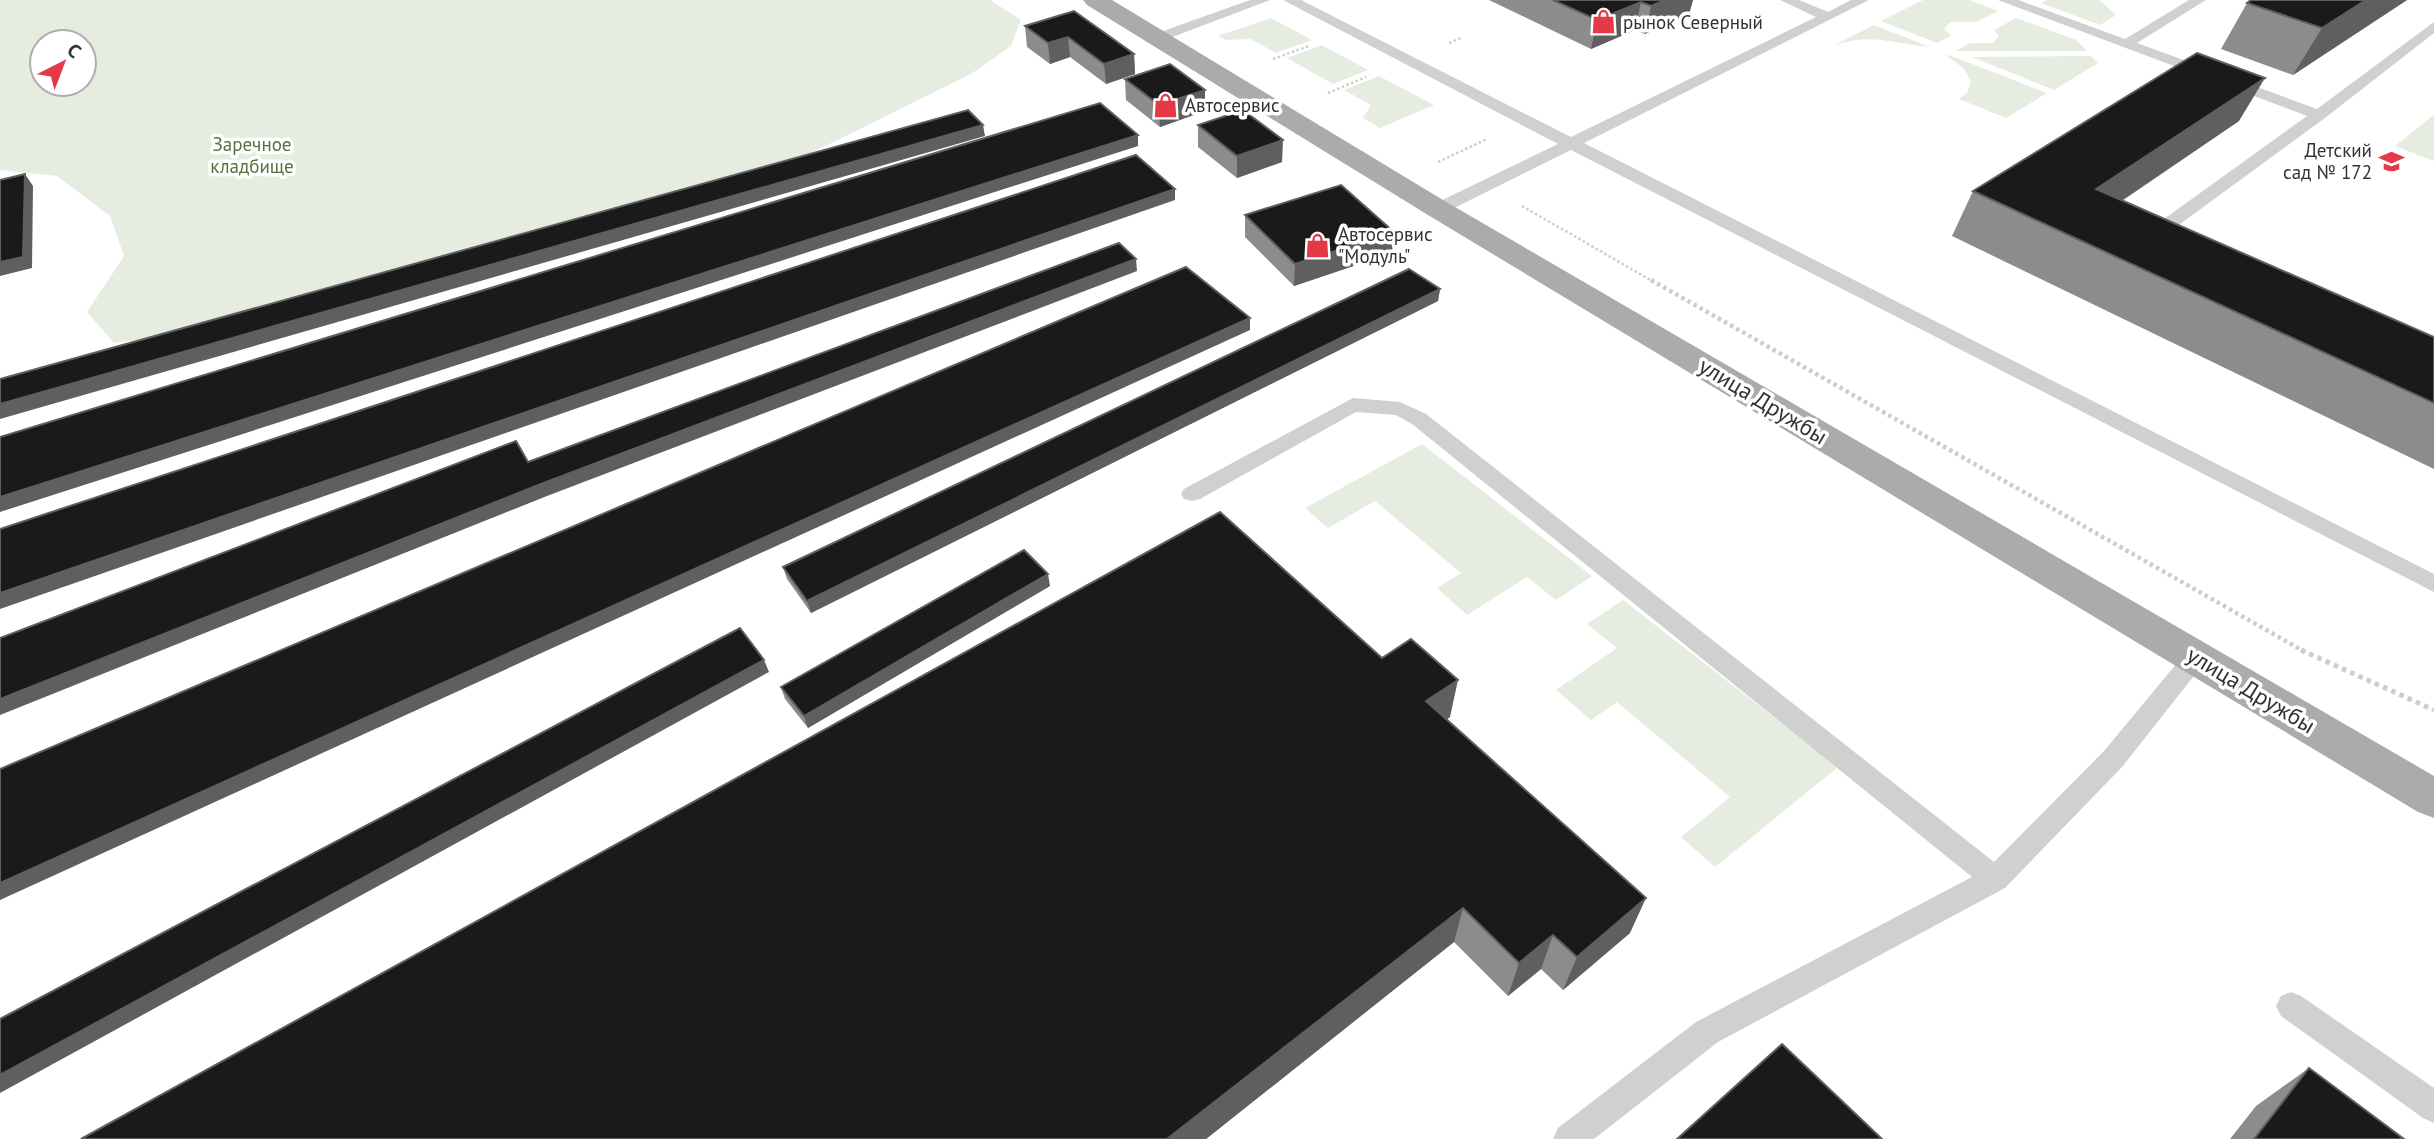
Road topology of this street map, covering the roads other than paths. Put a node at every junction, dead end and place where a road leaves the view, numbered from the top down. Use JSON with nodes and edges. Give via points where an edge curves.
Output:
{"nodes":[{"id":1,"x":1095,"y":0,"type":"edge"},
{"id":2,"x":1263,"y":0,"type":"edge"},
{"id":3,"x":1290,"y":0,"type":"edge"},
{"id":4,"x":1787,"y":0,"type":"edge"},
{"id":5,"x":1862,"y":0,"type":"edge"},
{"id":6,"x":2005,"y":0,"type":"edge"},
{"id":7,"x":2199,"y":0,"type":"edge"},
{"id":8,"x":1828,"y":17,"type":"junction"},
{"id":9,"x":2434,"y":26,"type":"edge"},
{"id":10,"x":1157,"y":38,"type":"junction"},
{"id":11,"x":2126,"y":44,"type":"junction"},
{"id":12,"x":2319,"y":115,"type":"junction"},
{"id":13,"x":1572,"y":143,"type":"junction"},
{"id":14,"x":1438,"y":209,"type":"junction"},
{"id":15,"x":2190,"y":252,"type":"edge"},
{"id":16,"x":1192,"y":494,"type":"dead end"},
{"id":17,"x":2434,"y":584,"type":"edge"},
{"id":18,"x":2196,"y":658,"type":"junction"},
{"id":19,"x":2434,"y":799,"type":"edge"},
{"id":20,"x":1995,"y":879,"type":"junction"},
{"id":21,"x":2291,"y":1006,"type":"dead end"},
{"id":22,"x":2434,"y":1107,"type":"edge"},
{"id":23,"x":1569,"y":1139,"type":"edge"}],
"edges":[{"from":1,"to":10,"type":"main road","name":"улица Дружбы"},
{"from":2,"to":10,"type":"lane"},
{"from":3,"to":13,"type":"lane"},
{"from":4,"to":8,"type":"lane"},
{"from":5,"to":8,"type":"lane"},
{"from":6,"to":11,"type":"lane"},
{"from":7,"to":11,"type":"lane"},
{"from":8,"to":13,"type":"lane"},
{"from":9,"to":12,"type":"lane"},
{"from":10,"to":14,"type":"main road","name":"улица Дружбы"},
{"from":11,"to":12,"type":"lane"},
{"from":12,"to":15,"type":"lane","via":[[2163,228],[2166,239]]},
{"from":13,"to":14,"type":"lane"},
{"from":13,"to":17,"type":"lane"},
{"from":14,"to":18,"type":"main road","name":"улица Дружбы"},
{"from":16,"to":20,"type":"lane","via":[[1353,405],[1401,409]]},
{"from":18,"to":19,"type":"main road","name":"улица Дружбы"},
{"from":18,"to":20,"type":"lane","via":[[2113,759]]},
{"from":20,"to":23,"type":"lane","via":[[1707,1032]]},
{"from":21,"to":22,"type":"lane"}]}
